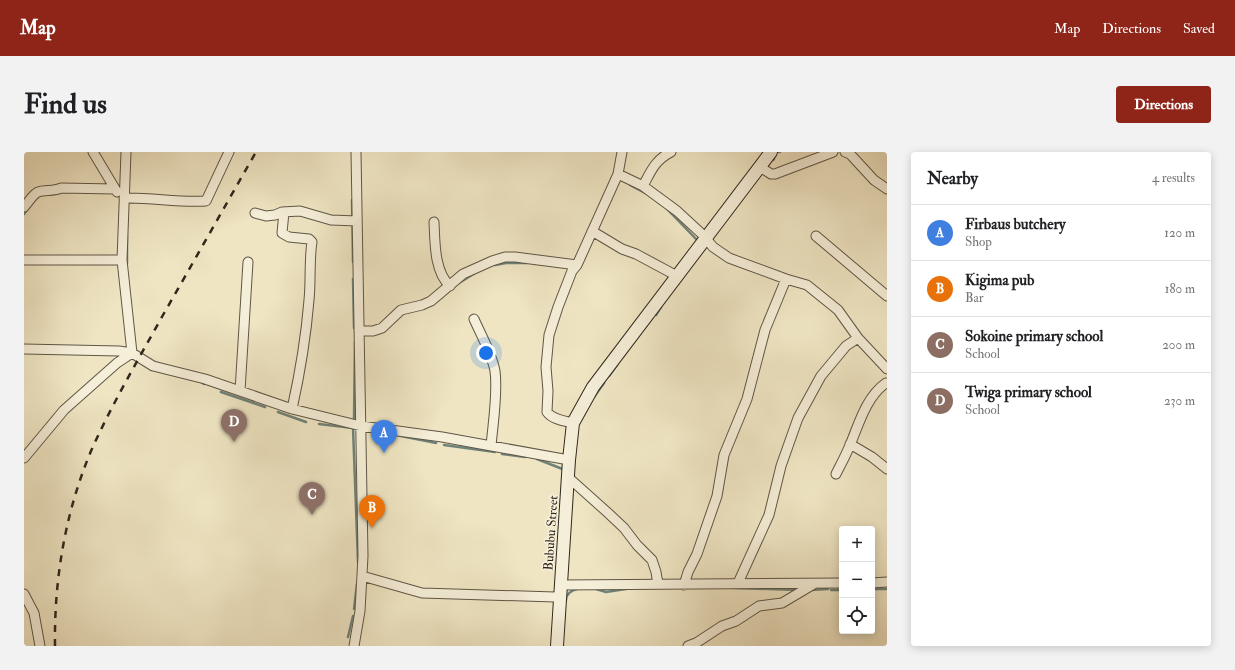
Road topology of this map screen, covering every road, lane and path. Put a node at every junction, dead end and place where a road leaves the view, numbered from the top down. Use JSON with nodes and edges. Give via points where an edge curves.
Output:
{"nodes":[{"id":1,"x":93,"y":152,"type":"edge"},
{"id":2,"x":126,"y":152,"type":"edge"},
{"id":3,"x":230,"y":152,"type":"edge"},
{"id":4,"x":356,"y":152,"type":"edge"},
{"id":5,"x":622,"y":152,"type":"edge"},
{"id":6,"x":671,"y":152,"type":"edge"},
{"id":7,"x":772,"y":152,"type":"edge"},
{"id":8,"x":832,"y":152,"type":"edge"},
{"id":9,"x":845,"y":152,"type":"edge"},
{"id":10,"x":760,"y":167,"type":"junction"},
{"id":11,"x":618,"y":174,"type":"junction"},
{"id":12,"x":643,"y":186,"type":"junction"},
{"id":13,"x":115,"y":189,"type":"junction"},
{"id":14,"x":887,"y":189,"type":"edge"},
{"id":15,"x":124,"y":199,"type":"junction"},
{"id":16,"x":24,"y":207,"type":"edge"},
{"id":17,"x":284,"y":212,"type":"junction"},
{"id":18,"x":255,"y":213,"type":"dead end"},
{"id":19,"x":357,"y":221,"type":"junction"},
{"id":20,"x":434,"y":222,"type":"dead end"},
{"id":21,"x":592,"y":231,"type":"junction"},
{"id":22,"x":816,"y":236,"type":"dead end"},
{"id":23,"x":705,"y":239,"type":"junction"},
{"id":24,"x":24,"y":260,"type":"edge"},
{"id":25,"x":122,"y":260,"type":"junction"},
{"id":26,"x":248,"y":262,"type":"dead end"},
{"id":27,"x":577,"y":265,"type":"junction"},
{"id":28,"x":677,"y":276,"type":"junction"},
{"id":29,"x":786,"y":279,"type":"junction"},
{"id":30,"x":450,"y":286,"type":"junction"},
{"id":31,"x":887,"y":296,"type":"edge"},
{"id":32,"x":474,"y":319,"type":"dead end"},
{"id":33,"x":359,"y":332,"type":"junction"},
{"id":34,"x":858,"y":338,"type":"junction"},
{"id":35,"x":24,"y":349,"type":"edge"},
{"id":36,"x":132,"y":353,"type":"junction"},
{"id":37,"x":887,"y":369,"type":"edge"},
{"id":38,"x":887,"y":383,"type":"edge"},
{"id":39,"x":240,"y":391,"type":"junction"},
{"id":40,"x":292,"y":409,"type":"junction"},
{"id":41,"x":573,"y":423,"type":"junction"},
{"id":42,"x":361,"y":426,"type":"junction"},
{"id":43,"x":850,"y":444,"type":"junction"},
{"id":44,"x":491,"y":446,"type":"junction"},
{"id":45,"x":24,"y":458,"type":"edge"},
{"id":46,"x":569,"y":460,"type":"junction"},
{"id":47,"x":887,"y":469,"type":"edge"},
{"id":48,"x":836,"y":474,"type":"dead end"},
{"id":49,"x":569,"y":478,"type":"junction"},
{"id":50,"x":362,"y":576,"type":"junction"},
{"id":51,"x":887,"y":582,"type":"edge"},
{"id":52,"x":738,"y":583,"type":"junction"},
{"id":53,"x":839,"y":583,"type":"edge"},
{"id":54,"x":875,"y":583,"type":"edge"},
{"id":55,"x":658,"y":584,"type":"junction"},
{"id":56,"x":814,"y":584,"type":"junction"},
{"id":57,"x":684,"y":585,"type":"junction"},
{"id":58,"x":561,"y":589,"type":"junction"},
{"id":59,"x":24,"y":594,"type":"edge"},
{"id":60,"x":40,"y":646,"type":"edge"},
{"id":61,"x":354,"y":646,"type":"edge"},
{"id":62,"x":557,"y":646,"type":"edge"},
{"id":63,"x":688,"y":646,"type":"edge"}],
"edges":[{"from":1,"to":13,"type":"street"},
{"from":2,"to":15,"type":"street"},
{"from":3,"to":15,"type":"street","via":[[206,201]]},
{"from":4,"to":19,"type":"street"},
{"from":5,"to":11,"type":"street"},
{"from":6,"to":12,"type":"street","via":[[654,164]]},
{"from":7,"to":10,"type":"street"},
{"from":8,"to":10,"type":"street","via":[[775,174]]},
{"from":9,"to":14,"type":"street"},
{"from":10,"to":23,"type":"street"},
{"from":11,"to":12,"type":"street"},
{"from":11,"to":21,"type":"street"},
{"from":12,"to":23,"type":"street","via":[[677,211]]},
{"from":13,"to":15,"type":"street"},
{"from":13,"to":16,"type":"street","via":[[61,188],[55,191],[41,191]]},
{"from":15,"to":25,"type":"street"},
{"from":17,"to":18,"type":"street","via":[[266,216]]},
{"from":17,"to":19,"type":"street","via":[[300,211],[331,220]]},
{"from":17,"to":40,"type":"street","via":[[282,233],[289,237],[309,239],[312,242],[309,302],[302,360]]},
{"from":19,"to":33,"type":"street"},
{"from":20,"to":30,"type":"street","via":[[442,278]]},
{"from":21,"to":27,"type":"street"},
{"from":21,"to":28,"type":"street"},
{"from":22,"to":31,"type":"street"},
{"from":23,"to":28,"type":"street"},
{"from":23,"to":29,"type":"street","via":[[729,258]]},
{"from":24,"to":25,"type":"street"},
{"from":25,"to":36,"type":"street"},
{"from":26,"to":39,"type":"street"},
{"from":27,"to":30,"type":"street","via":[[505,257],[463,274]]},
{"from":27,"to":41,"type":"street","via":[[572,271],[549,335],[546,367],[547,412],[562,421]]},
{"from":28,"to":41,"type":"street","via":[[593,387]]},
{"from":29,"to":34,"type":"street","via":[[807,285],[828,301],[838,310]]},
{"from":29,"to":57,"type":"street","via":[[765,330],[747,399],[724,455],[717,496]]},
{"from":30,"to":33,"type":"street","via":[[426,303],[401,310],[382,328]]},
{"from":32,"to":44,"type":"street","via":[[495,369]]},
{"from":33,"to":42,"type":"street"},
{"from":34,"to":37,"type":"street"},
{"from":34,"to":52,"type":"street","via":[[846,346],[821,376],[798,418],[781,466],[769,514]]},
{"from":35,"to":36,"type":"street"},
{"from":36,"to":39,"type":"street","via":[[153,366]]},
{"from":36,"to":45,"type":"street","via":[[64,410]]},
{"from":38,"to":43,"type":"street","via":[[870,400]]},
{"from":39,"to":40,"type":"street"},
{"from":40,"to":42,"type":"street"},
{"from":41,"to":46,"type":"street","name":"Bububu Street"},
{"from":42,"to":44,"type":"street"},
{"from":42,"to":50,"type":"street"},
{"from":43,"to":47,"type":"street"},
{"from":43,"to":48,"type":"street"},
{"from":44,"to":46,"type":"street"},
{"from":46,"to":49,"type":"street","name":"Bububu Street"},
{"from":49,"to":55,"type":"street","via":[[618,523],[652,560]]},
{"from":49,"to":58,"type":"street","name":"Bububu Street"},
{"from":50,"to":58,"type":"street","via":[[422,593],[555,597]]},
{"from":50,"to":61,"type":"street","via":[[360,612]]},
{"from":51,"to":54,"type":"street"},
{"from":52,"to":56,"type":"street"},
{"from":52,"to":57,"type":"street"},
{"from":53,"to":56,"type":"street"},
{"from":55,"to":57,"type":"street"},
{"from":55,"to":58,"type":"street"},
{"from":56,"to":63,"type":"street","via":[[782,603],[759,606]]},
{"from":58,"to":62,"type":"street","name":"Bububu Street"},
{"from":59,"to":60,"type":"street","via":[[34,613]]}]}
